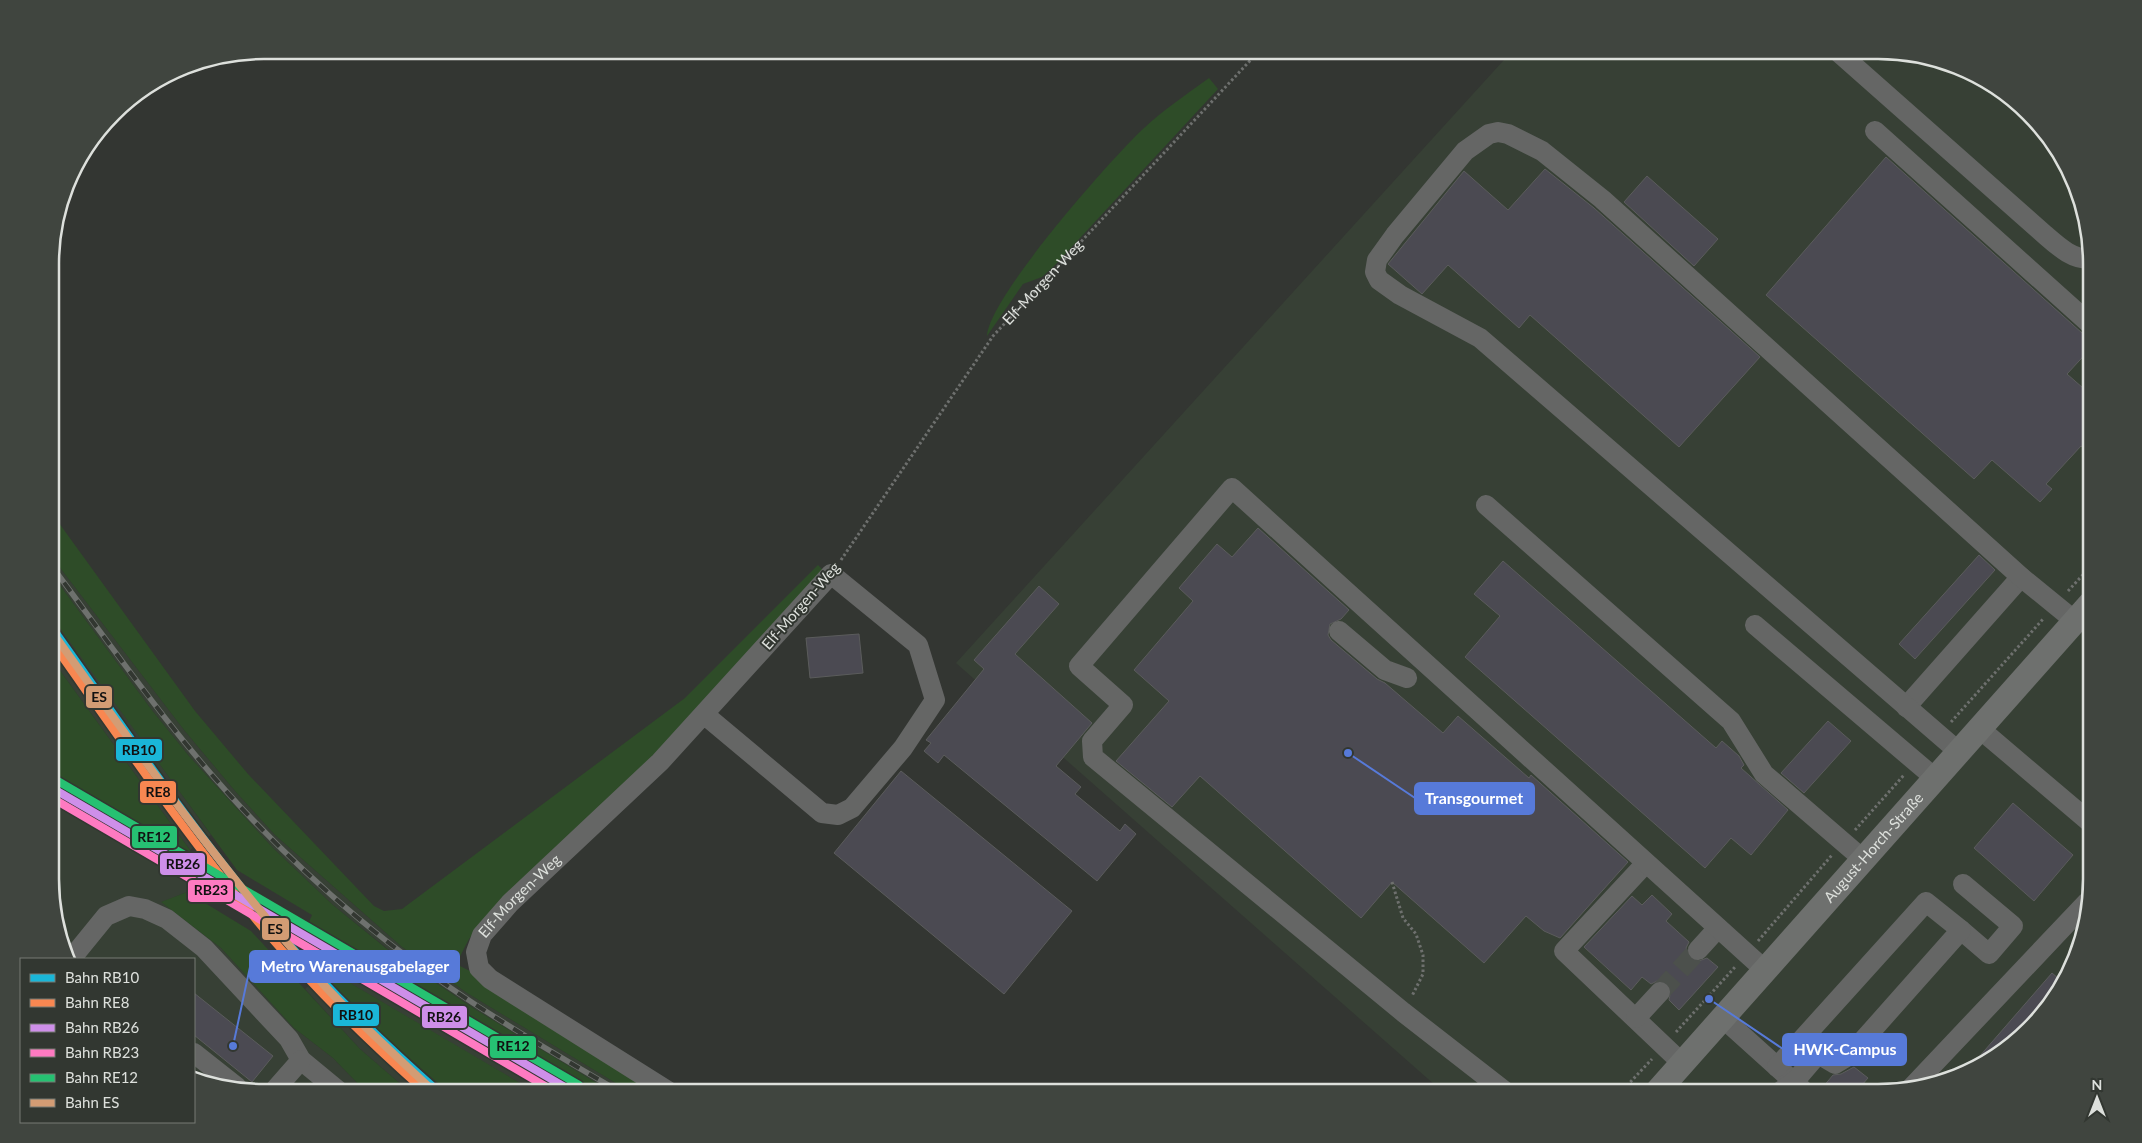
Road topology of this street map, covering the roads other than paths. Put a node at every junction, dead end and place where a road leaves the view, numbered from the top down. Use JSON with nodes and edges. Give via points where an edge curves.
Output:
{"nodes":[{"id":1,"x":1846,"y":59,"type":"edge"},
{"id":2,"x":1875,"y":131,"type":"dead end"},
{"id":3,"x":2083,"y":259,"type":"edge"},
{"id":4,"x":2083,"y":318,"type":"edge"},
{"id":5,"x":1486,"y":505,"type":"dead end"},
{"id":6,"x":2021,"y":577,"type":"junction"},
{"id":7,"x":2083,"y":612,"type":"edge"},
{"id":8,"x":2075,"y":621,"type":"junction"},
{"id":9,"x":1755,"y":625,"type":"dead end"},
{"id":10,"x":1339,"y":631,"type":"dead end"},
{"id":11,"x":1407,"y":678,"type":"dead end"},
{"id":12,"x":1906,"y":706,"type":"junction"},
{"id":13,"x":705,"y":715,"type":"junction"},
{"id":14,"x":1980,"y":729,"type":"junction"},
{"id":15,"x":1959,"y":752,"type":"junction"},
{"id":16,"x":1936,"y":779,"type":"junction"},
{"id":17,"x":2083,"y":816,"type":"edge"},
{"id":18,"x":1864,"y":860,"type":"junction"},
{"id":19,"x":1646,"y":864,"type":"junction"},
{"id":20,"x":1963,"y":884,"type":"dead end"},
{"id":21,"x":2081,"y":909,"type":"edge"},
{"id":22,"x":1718,"y":928,"type":"junction"},
{"id":23,"x":1960,"y":930,"type":"junction"},
{"id":24,"x":1698,"y":950,"type":"tunnel mouth"},
{"id":25,"x":74,"y":957,"type":"edge"},
{"id":26,"x":1766,"y":972,"type":"junction"},
{"id":27,"x":1660,"y":992,"type":"tunnel mouth"},
{"id":28,"x":1636,"y":1018,"type":"junction"},
{"id":29,"x":1724,"y":1019,"type":"junction"},
{"id":30,"x":1802,"y":1040,"type":"junction"},
{"id":31,"x":195,"y":1054,"type":"edge"},
{"id":32,"x":1818,"y":1054,"type":"junction"},
{"id":33,"x":301,"y":1060,"type":"junction"},
{"id":34,"x":1683,"y":1064,"type":"junction"},
{"id":35,"x":1777,"y":1067,"type":"junction"},
{"id":36,"x":1919,"y":1080,"type":"edge"},
{"id":37,"x":229,"y":1081,"type":"edge"},
{"id":38,"x":280,"y":1084,"type":"edge"},
{"id":39,"x":330,"y":1084,"type":"edge"},
{"id":40,"x":657,"y":1084,"type":"edge"},
{"id":41,"x":1495,"y":1084,"type":"edge"},
{"id":42,"x":1664,"y":1084,"type":"edge"},
{"id":43,"x":1789,"y":1084,"type":"edge"},
{"id":44,"x":1797,"y":1084,"type":"edge"}],
"edges":[{"from":1,"to":3,"type":"lane","via":[[2044,234],[2066,252]]},
{"from":2,"to":4,"type":"lane"},
{"from":5,"to":18,"type":"lane","via":[[1731,721],[1764,774]]},
{"from":6,"to":8,"type":"lane"},
{"from":6,"to":12,"type":"lane"},
{"from":6,"to":12,"type":"lane","via":[[1602,199],[1542,151],[1498,132],[1489,134],[1465,151],[1377,260],[1375,272],[1380,280],[1480,338]]},
{"from":7,"to":8,"type":"main road","name":"August-Horch-Straße"},
{"from":8,"to":14,"type":"main road","name":"August-Horch-Straße"},
{"from":9,"to":16,"type":"lane"},
{"from":10,"to":11,"type":"lane","via":[[1385,670]]},
{"from":12,"to":15,"type":"lane"},
{"from":13,"to":13,"type":"lane","name":"Elf-Morgen-Weg","via":[[831,574],[918,645],[935,700],[902,748],[852,808],[838,815],[822,813]]},
{"from":13,"to":40,"type":"lane","name":"Elf-Morgen-Weg","via":[[660,762],[510,903],[482,935],[476,952],[479,968],[490,980]]},
{"from":14,"to":15,"type":"main road","name":"August-Horch-Straße"},
{"from":14,"to":17,"type":"lane"},
{"from":15,"to":16,"type":"main road","name":"August-Horch-Straße"},
{"from":16,"to":18,"type":"main road","name":"August-Horch-Straße"},
{"from":18,"to":26,"type":"main road","name":"August-Horch-Straße"},
{"from":19,"to":22,"type":"lane"},
{"from":19,"to":28,"type":"lane","via":[[1564,951]]},
{"from":19,"to":41,"type":"lane","via":[[1232,488],[1079,666],[1123,705],[1092,741],[1093,757]]},
{"from":20,"to":23,"type":"lane","via":[[2013,926],[1990,954]]},
{"from":21,"to":36,"type":"lane"},
{"from":22,"to":24,"type":"lane"},
{"from":22,"to":26,"type":"lane"},
{"from":23,"to":30,"type":"lane","via":[[1926,902]]},
{"from":23,"to":32,"type":"lane","via":[[1850,1055],[1835,1064]]},
{"from":25,"to":33,"type":"lane","via":[[106,916],[129,906],[145,908],[167,919],[204,948],[289,1039]]},
{"from":26,"to":29,"type":"main road","name":"August-Horch-Straße"},
{"from":27,"to":28,"type":"lane"},
{"from":28,"to":34,"type":"lane"},
{"from":29,"to":34,"type":"main road","name":"August-Horch-Straße"},
{"from":29,"to":35,"type":"lane"},
{"from":30,"to":32,"type":"lane"},
{"from":30,"to":35,"type":"lane"},
{"from":31,"to":37,"type":"lane"},
{"from":32,"to":44,"type":"lane"},
{"from":33,"to":38,"type":"lane"},
{"from":33,"to":39,"type":"lane"},
{"from":34,"to":42,"type":"main road","name":"August-Horch-Straße"},
{"from":35,"to":43,"type":"lane"}]}
